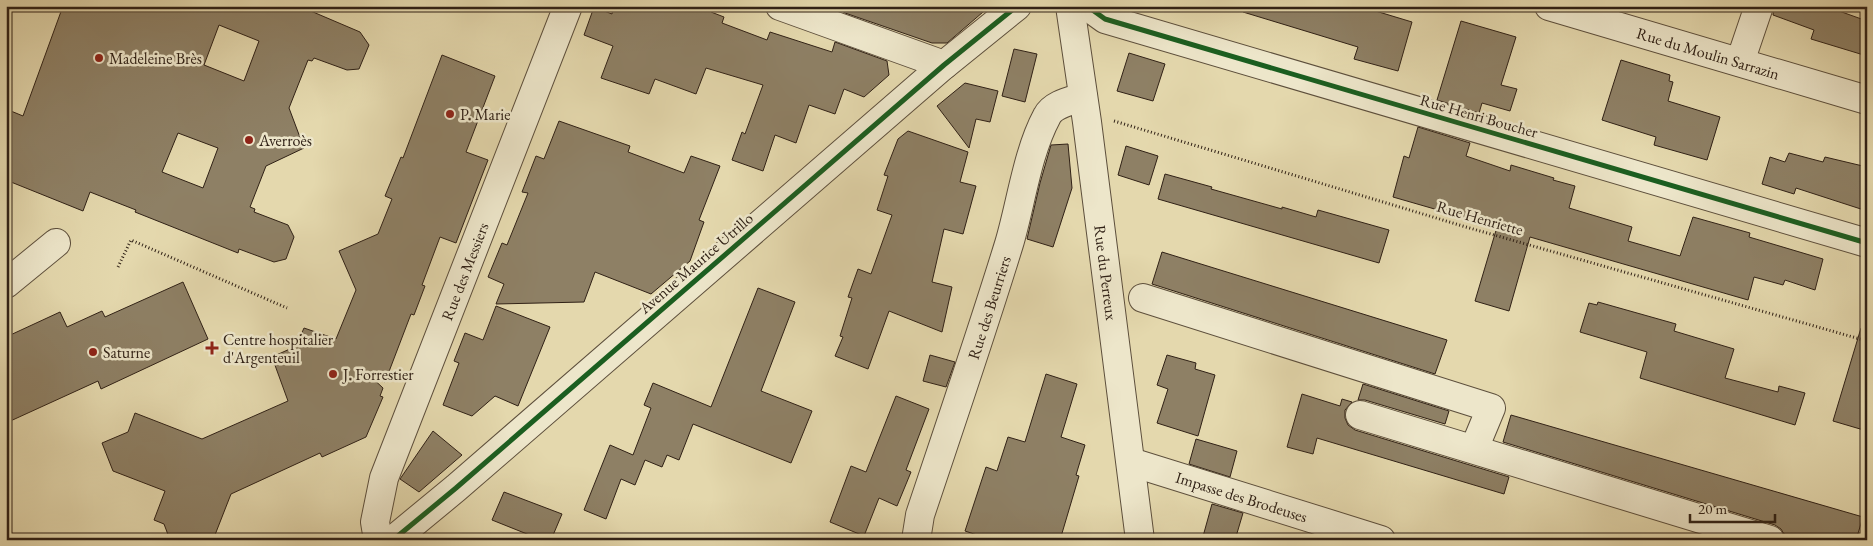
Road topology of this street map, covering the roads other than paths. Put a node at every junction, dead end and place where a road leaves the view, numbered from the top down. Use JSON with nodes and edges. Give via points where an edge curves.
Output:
{"nodes":[{"id":1,"x":568,"y":6,"type":"edge"},
{"id":2,"x":780,"y":6,"type":"edge"},
{"id":3,"x":1017,"y":6,"type":"edge"},
{"id":4,"x":1070,"y":6,"type":"edge"},
{"id":5,"x":1087,"y":6,"type":"edge"},
{"id":6,"x":1549,"y":6,"type":"edge"},
{"id":7,"x":1759,"y":6,"type":"edge"},
{"id":8,"x":1740,"y":62,"type":"junction"},
{"id":9,"x":944,"y":66,"type":"junction"},
{"id":10,"x":1867,"y":100,"type":"edge"},
{"id":11,"x":1085,"y":110,"type":"junction"},
{"id":12,"x":56,"y":243,"type":"dead end"},
{"id":13,"x":1867,"y":243,"type":"edge"},
{"id":14,"x":6,"y":284,"type":"edge"},
{"id":15,"x":1144,"y":298,"type":"dead end"},
{"id":16,"x":1360,"y":415,"type":"dead end"},
{"id":17,"x":1474,"y":450,"type":"junction"},
{"id":18,"x":1131,"y":462,"type":"junction"},
{"id":19,"x":378,"y":540,"type":"edge"},
{"id":20,"x":392,"y":540,"type":"edge"},
{"id":21,"x":916,"y":540,"type":"edge"},
{"id":22,"x":1140,"y":540,"type":"edge"},
{"id":23,"x":1381,"y":540,"type":"edge"},
{"id":24,"x":1770,"y":540,"type":"edge"}],
"edges":[{"from":1,"to":19,"type":"street","name":"Rue des Messiers","via":[[384,478],[375,522]]},
{"from":2,"to":9,"type":"street"},
{"from":3,"to":9,"type":"street","name":"Avenue Maurice Utrillo"},
{"from":4,"to":11,"type":"street","name":"Rue du Perreux"},
{"from":5,"to":13,"type":"street","name":"Rue Henri Boucher","via":[[1106,19]]},
{"from":6,"to":8,"type":"street","name":"Rue du Moulin Sarrazin"},
{"from":7,"to":8,"type":"street"},
{"from":8,"to":10,"type":"street","name":"Rue du Moulin Sarrazin"},
{"from":9,"to":20,"type":"street","name":"Avenue Maurice Utrillo"},
{"from":11,"to":18,"type":"street","name":"Rue du Perreux"},
{"from":11,"to":21,"type":"street","name":"Rue des Beurriers","via":[[1059,105],[1048,114],[1041,129],[1009,243],[920,516]]},
{"from":12,"to":14,"type":"street"},
{"from":15,"to":17,"type":"street","via":[[1491,408]]},
{"from":16,"to":17,"type":"street"},
{"from":17,"to":24,"type":"street"},
{"from":18,"to":22,"type":"street","name":"Rue du Perreux"},
{"from":18,"to":23,"type":"street","name":"Impasse des Brodeuses"}]}
